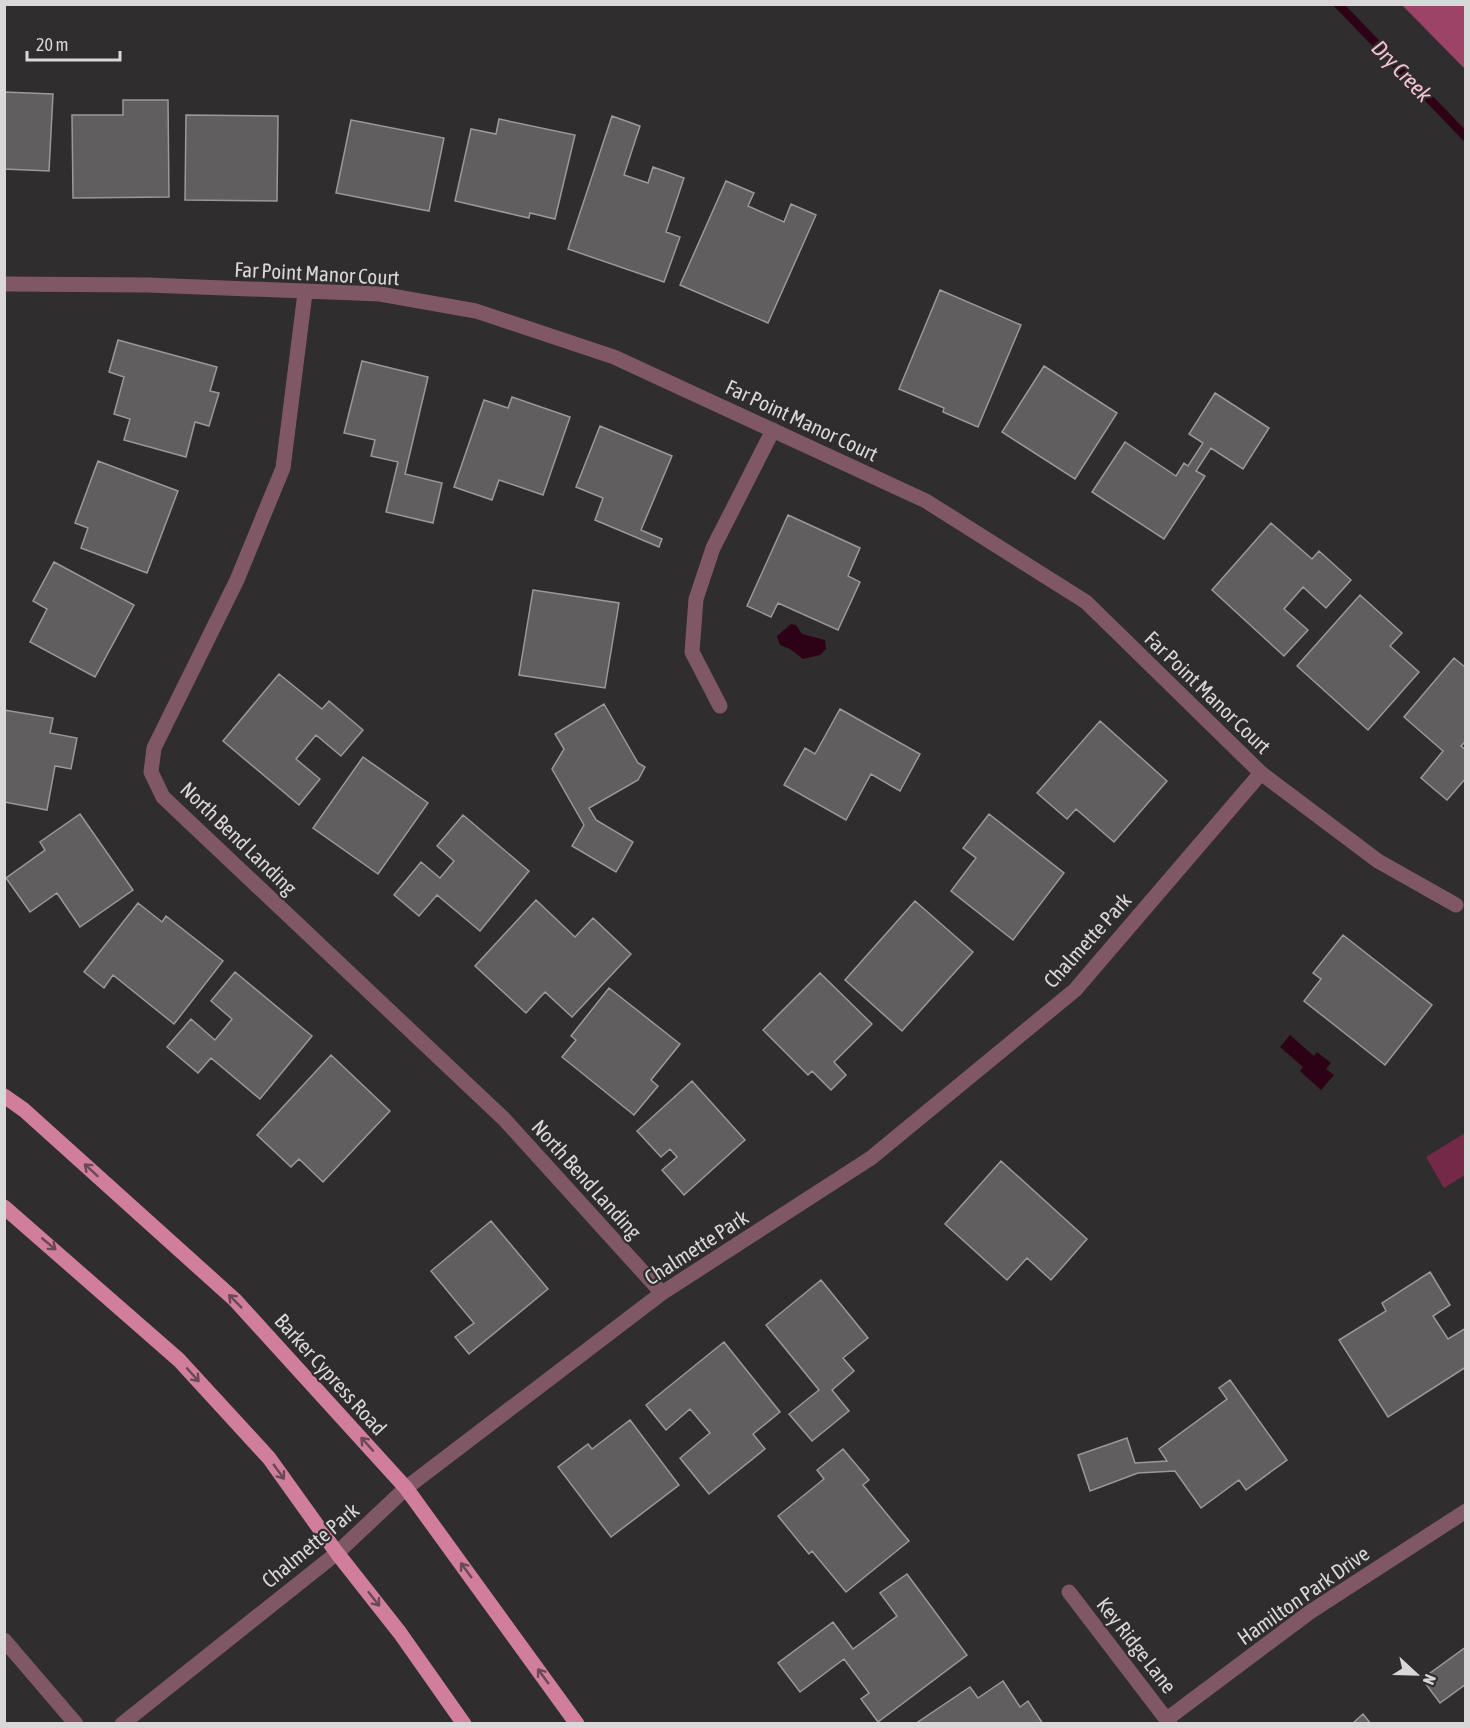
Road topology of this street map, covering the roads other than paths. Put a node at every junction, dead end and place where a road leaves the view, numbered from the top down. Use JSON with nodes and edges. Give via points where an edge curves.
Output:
{"nodes":[{"id":1,"x":4,"y":284,"type":"edge"},
{"id":2,"x":305,"y":292,"type":"junction"},
{"id":3,"x":773,"y":430,"type":"junction"},
{"id":4,"x":720,"y":706,"type":"dead end"},
{"id":5,"x":1261,"y":773,"type":"junction"},
{"id":6,"x":1455,"y":905,"type":"dead end"},
{"id":7,"x":4,"y":1096,"type":"edge"},
{"id":8,"x":4,"y":1207,"type":"edge"},
{"id":9,"x":662,"y":1293,"type":"junction"},
{"id":10,"x":406,"y":1488,"type":"junction"},
{"id":11,"x":1466,"y":1511,"type":"edge"},
{"id":12,"x":337,"y":1553,"type":"junction"},
{"id":13,"x":1070,"y":1592,"type":"dead end"},
{"id":14,"x":4,"y":1640,"type":"edge"},
{"id":15,"x":1169,"y":1721,"type":"edge"},
{"id":16,"x":76,"y":1724,"type":"edge"},
{"id":17,"x":122,"y":1724,"type":"edge"},
{"id":18,"x":464,"y":1724,"type":"edge"},
{"id":19,"x":577,"y":1724,"type":"edge"}],
"edges":[{"from":1,"to":2,"type":"street","name":"Far Point Manor Court"},
{"from":2,"to":3,"type":"street","name":"Far Point Manor Court","via":[[380,294],[476,310],[614,357]]},
{"from":2,"to":9,"type":"street","name":"North Bend Landing","via":[[283,468],[237,580],[154,748],[151,772],[163,796],[504,1119]]},
{"from":3,"to":4,"type":"street","via":[[713,548],[696,599],[692,652]]},
{"from":3,"to":5,"type":"street","name":"Far Point Manor Court","via":[[926,501],[1086,602]]},
{"from":5,"to":6,"type":"street","name":"Far Point Manor Court","via":[[1378,861]]},
{"from":5,"to":9,"type":"street","name":"Chalmette Park","via":[[1075,990],[871,1158]]},
{"from":10,"to":7,"type":"main road","name":"Barker Cypress Road","one_way":true,"via":[[235,1300]]},
{"from":8,"to":12,"type":"main road","one_way":true,"via":[[179,1360],[269,1458]]},
{"from":9,"to":10,"type":"street","name":"Chalmette Park"},
{"from":10,"to":12,"type":"street","name":"Chalmette Park"},
{"from":19,"to":10,"type":"main road","name":"Barker Cypress Road","one_way":true},
{"from":11,"to":15,"type":"street","name":"Hamilton Park Drive","via":[[1310,1612]]},
{"from":12,"to":17,"type":"street","name":"Chalmette Park"},
{"from":12,"to":18,"type":"main road","one_way":true},
{"from":13,"to":15,"type":"street","name":"Key Ridge Lane"},
{"from":14,"to":16,"type":"street"}]}
